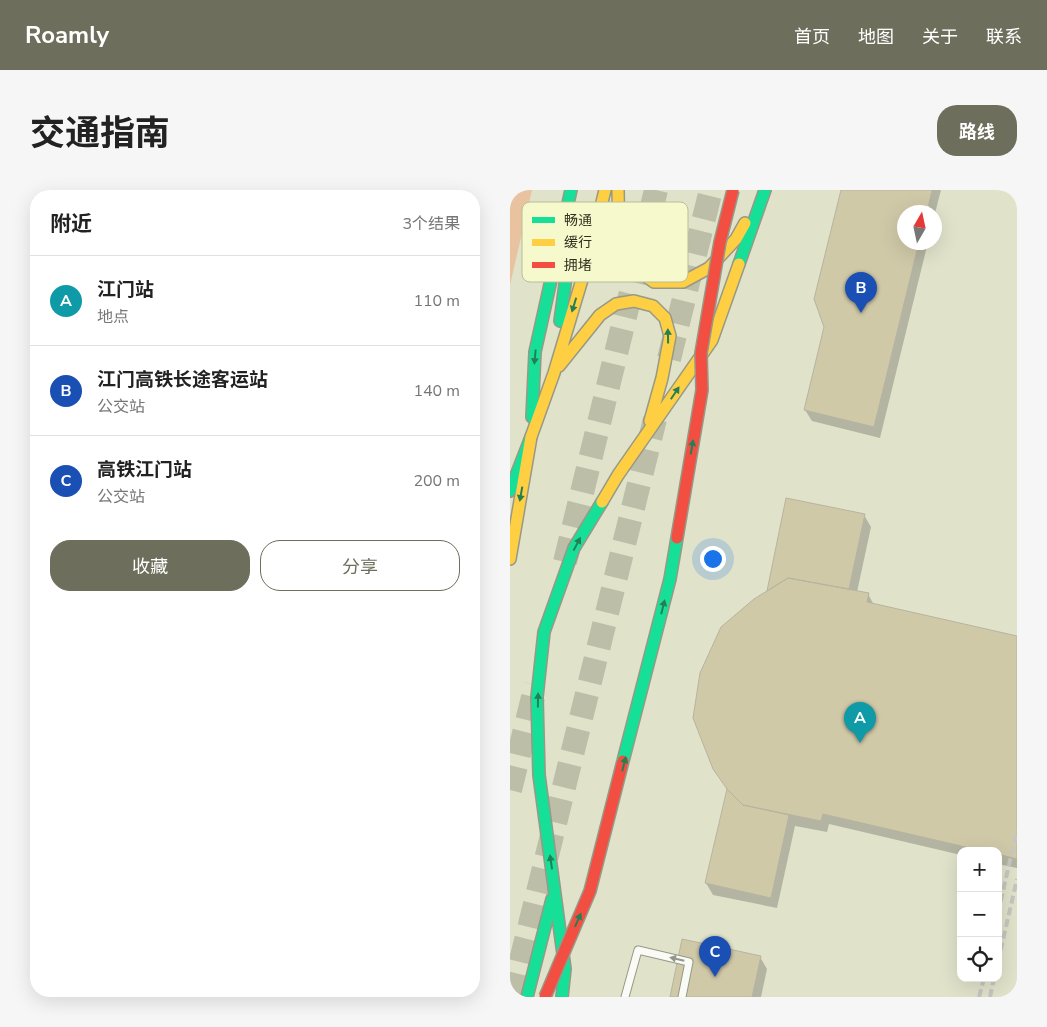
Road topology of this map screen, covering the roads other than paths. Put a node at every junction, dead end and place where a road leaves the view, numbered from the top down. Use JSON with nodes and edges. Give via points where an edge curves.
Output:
{"nodes":[{"id":1,"x":733,"y":190,"type":"edge"},
{"id":2,"x":764,"y":190,"type":"edge"},
{"id":3,"x":688,"y":279,"type":"edge"},
{"id":4,"x":551,"y":282,"type":"edge"},
{"id":5,"x":564,"y":282,"type":"edge"},
{"id":6,"x":581,"y":282,"type":"edge"},
{"id":7,"x":654,"y":282,"type":"edge"},
{"id":8,"x":674,"y":282,"type":"edge"},
{"id":9,"x":554,"y":373,"type":"junction"},
{"id":10,"x":647,"y":434,"type":"junction"},
{"id":11,"x":531,"y":437,"type":"junction"},
{"id":12,"x":510,"y":491,"type":"edge"},
{"id":13,"x":510,"y":559,"type":"edge"},
{"id":14,"x":555,"y":888,"type":"junction"},
{"id":15,"x":527,"y":997,"type":"edge"},
{"id":16,"x":545,"y":997,"type":"edge"},
{"id":17,"x":562,"y":997,"type":"edge"},
{"id":18,"x":625,"y":997,"type":"edge"},
{"id":19,"x":682,"y":997,"type":"edge"}],
"edges":[{"from":16,"to":1,"type":"main road","one_way":true,"bridge":true,"via":[[590,891],[670,579],[702,390],[701,352],[720,242]]},
{"from":2,"to":3,"type":"main road","via":[[736,239],[709,268]]},
{"from":10,"to":2,"type":"main road","one_way":true,"via":[[712,340]]},
{"from":4,"to":11,"type":"main road","one_way":true,"via":[[535,352]]},
{"from":5,"to":9,"type":"main road"},
{"from":6,"to":9,"type":"main road","one_way":true},
{"from":7,"to":8,"type":"main road"},
{"from":10,"to":9,"type":"main road","one_way":true,"via":[[670,336],[666,318],[653,306],[634,301],[616,304],[600,315]]},
{"from":9,"to":11,"type":"main road"},
{"from":14,"to":10,"type":"main road","one_way":true,"via":[[540,775],[537,697],[544,632],[574,548]]},
{"from":11,"to":12,"type":"main road"},
{"from":11,"to":13,"type":"main road","one_way":true},
{"from":14,"to":15,"type":"main road"},
{"from":14,"to":17,"type":"main road","via":[[565,969]]},
{"from":19,"to":18,"type":"lane","one_way":true,"via":[[689,962],[638,950]]}]}
